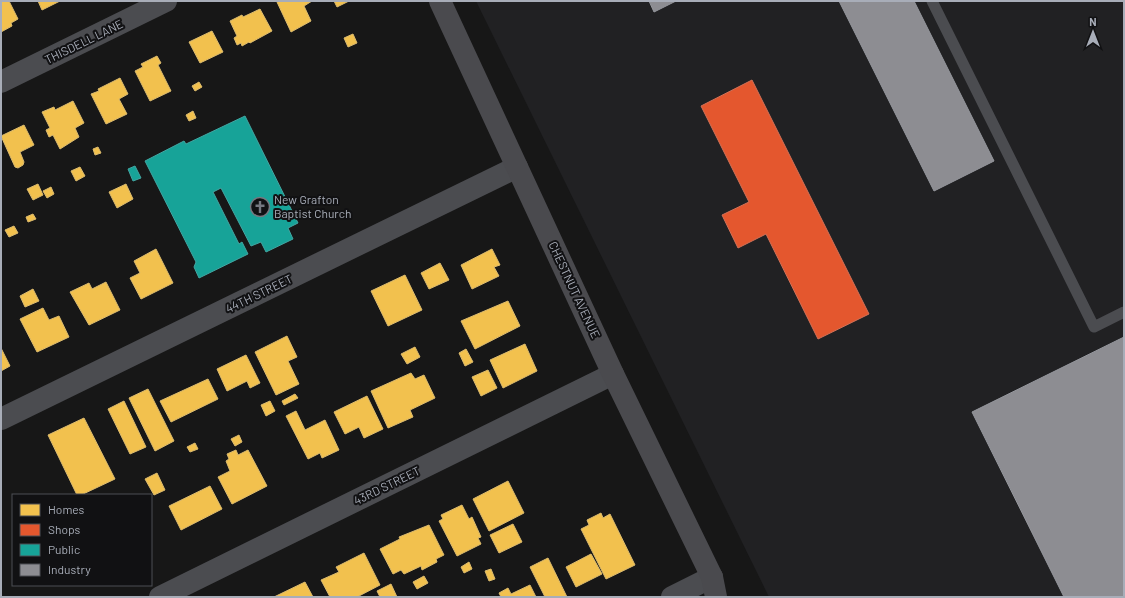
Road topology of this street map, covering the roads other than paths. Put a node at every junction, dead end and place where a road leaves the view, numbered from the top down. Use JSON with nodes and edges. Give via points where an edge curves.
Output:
{"nodes":[{"id":1,"x":166,"y":1,"type":"edge"},
{"id":2,"x":932,"y":1,"type":"edge"},
{"id":3,"x":444,"y":2,"type":"edge"},
{"id":4,"x":1,"y":82,"type":"edge"},
{"id":5,"x":517,"y":167,"type":"junction"},
{"id":6,"x":1124,"y":312,"type":"edge"},
{"id":7,"x":613,"y":374,"type":"junction"},
{"id":8,"x":1,"y":419,"type":"edge"},
{"id":9,"x":714,"y":587,"type":"edge"},
{"id":10,"x":160,"y":597,"type":"edge"},
{"id":11,"x":672,"y":597,"type":"edge"},
{"id":12,"x":733,"y":597,"type":"edge"}],
"edges":[{"from":1,"to":4,"type":"street","name":"THISDELL LANE"},
{"from":2,"to":6,"type":"lane","via":[[1094,327]]},
{"from":3,"to":5,"type":"main road","name":"CHESTNUT AVENUE"},
{"from":5,"to":7,"type":"main road","name":"CHESTNUT AVENUE"},
{"from":5,"to":8,"type":"street","name":"44TH STREET"},
{"from":7,"to":9,"type":"main road","name":"CHESTNUT AVENUE"},
{"from":7,"to":10,"type":"street","name":"43RD STREET"},
{"from":9,"to":11,"type":"street"},
{"from":9,"to":12,"type":"main road","name":"CHESTNUT AVENUE"}]}
